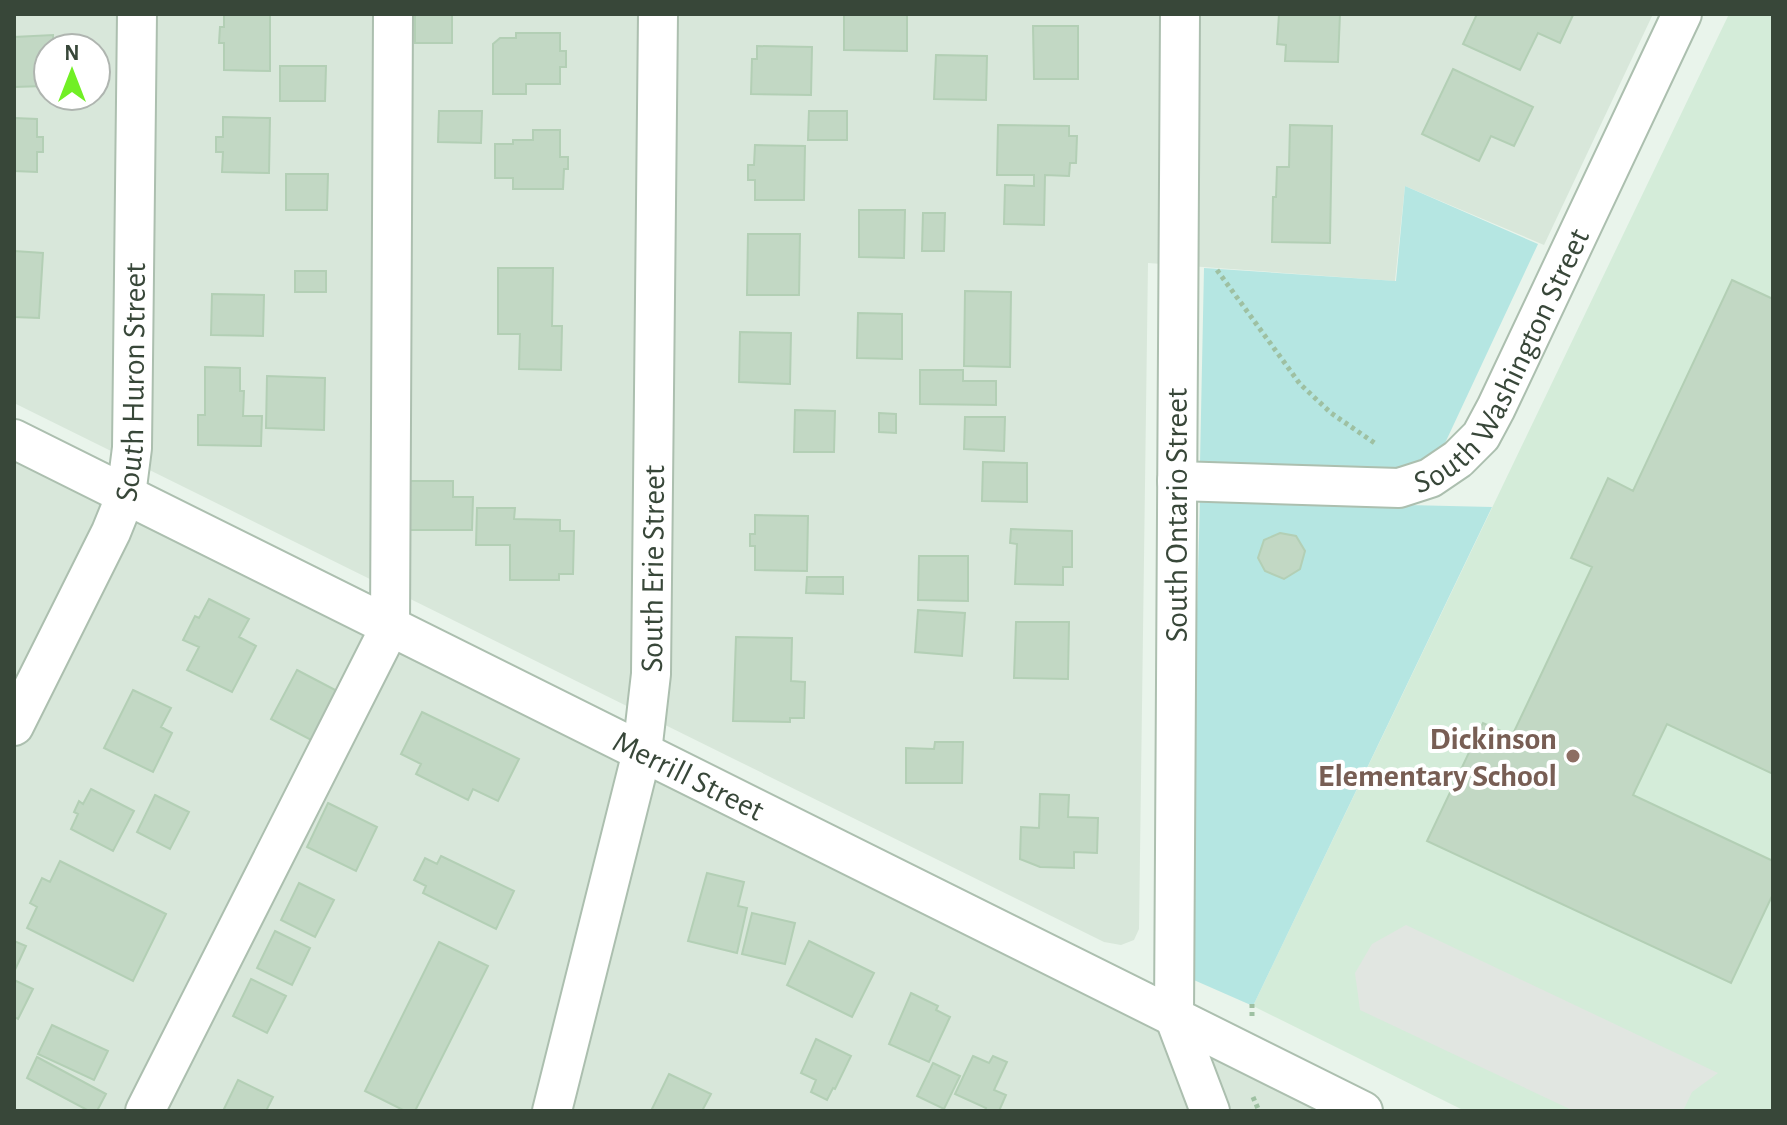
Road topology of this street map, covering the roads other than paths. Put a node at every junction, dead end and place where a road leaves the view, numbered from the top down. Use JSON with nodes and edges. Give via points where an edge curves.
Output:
{"nodes":[{"id":1,"x":137,"y":14,"type":"edge"},
{"id":2,"x":393,"y":14,"type":"edge"},
{"id":3,"x":658,"y":14,"type":"edge"},
{"id":4,"x":1180,"y":14,"type":"edge"},
{"id":5,"x":1682,"y":14,"type":"edge"},
{"id":6,"x":14,"y":439,"type":"edge"},
{"id":7,"x":1177,"y":481,"type":"junction"},
{"id":8,"x":126,"y":495,"type":"junction"},
{"id":9,"x":390,"y":627,"type":"junction"},
{"id":10,"x":14,"y":726,"type":"edge"},
{"id":11,"x":642,"y":752,"type":"junction"},
{"id":12,"x":1174,"y":1016,"type":"junction"},
{"id":13,"x":145,"y":1111,"type":"edge"},
{"id":14,"x":552,"y":1111,"type":"edge"},
{"id":15,"x":1210,"y":1111,"type":"edge"},
{"id":16,"x":1363,"y":1111,"type":"edge"}],
"edges":[{"from":1,"to":8,"type":"street","name":"South Huron Street","via":[[132,448]]},
{"from":2,"to":9,"type":"street"},
{"from":3,"to":11,"type":"street","name":"South Erie Street","via":[[651,674]]},
{"from":4,"to":7,"type":"street","name":"South Ontario Street"},
{"from":5,"to":7,"type":"street","name":"South Washington Street","via":[[1496,408],[1481,436],[1458,459],[1430,478],[1399,488]]},
{"from":6,"to":8,"type":"street","name":"Merrill Street"},
{"from":7,"to":12,"type":"street","name":"South Ontario Street"},
{"from":8,"to":9,"type":"street","name":"Merrill Street"},
{"from":8,"to":10,"type":"street","name":"South Huron Street"},
{"from":9,"to":11,"type":"street","name":"Merrill Street"},
{"from":9,"to":13,"type":"street"},
{"from":11,"to":12,"type":"street","name":"Merrill Street"},
{"from":11,"to":14,"type":"street","name":"South Erie Street"},
{"from":12,"to":15,"type":"street"},
{"from":12,"to":16,"type":"street","name":"Merrill Street"}]}
